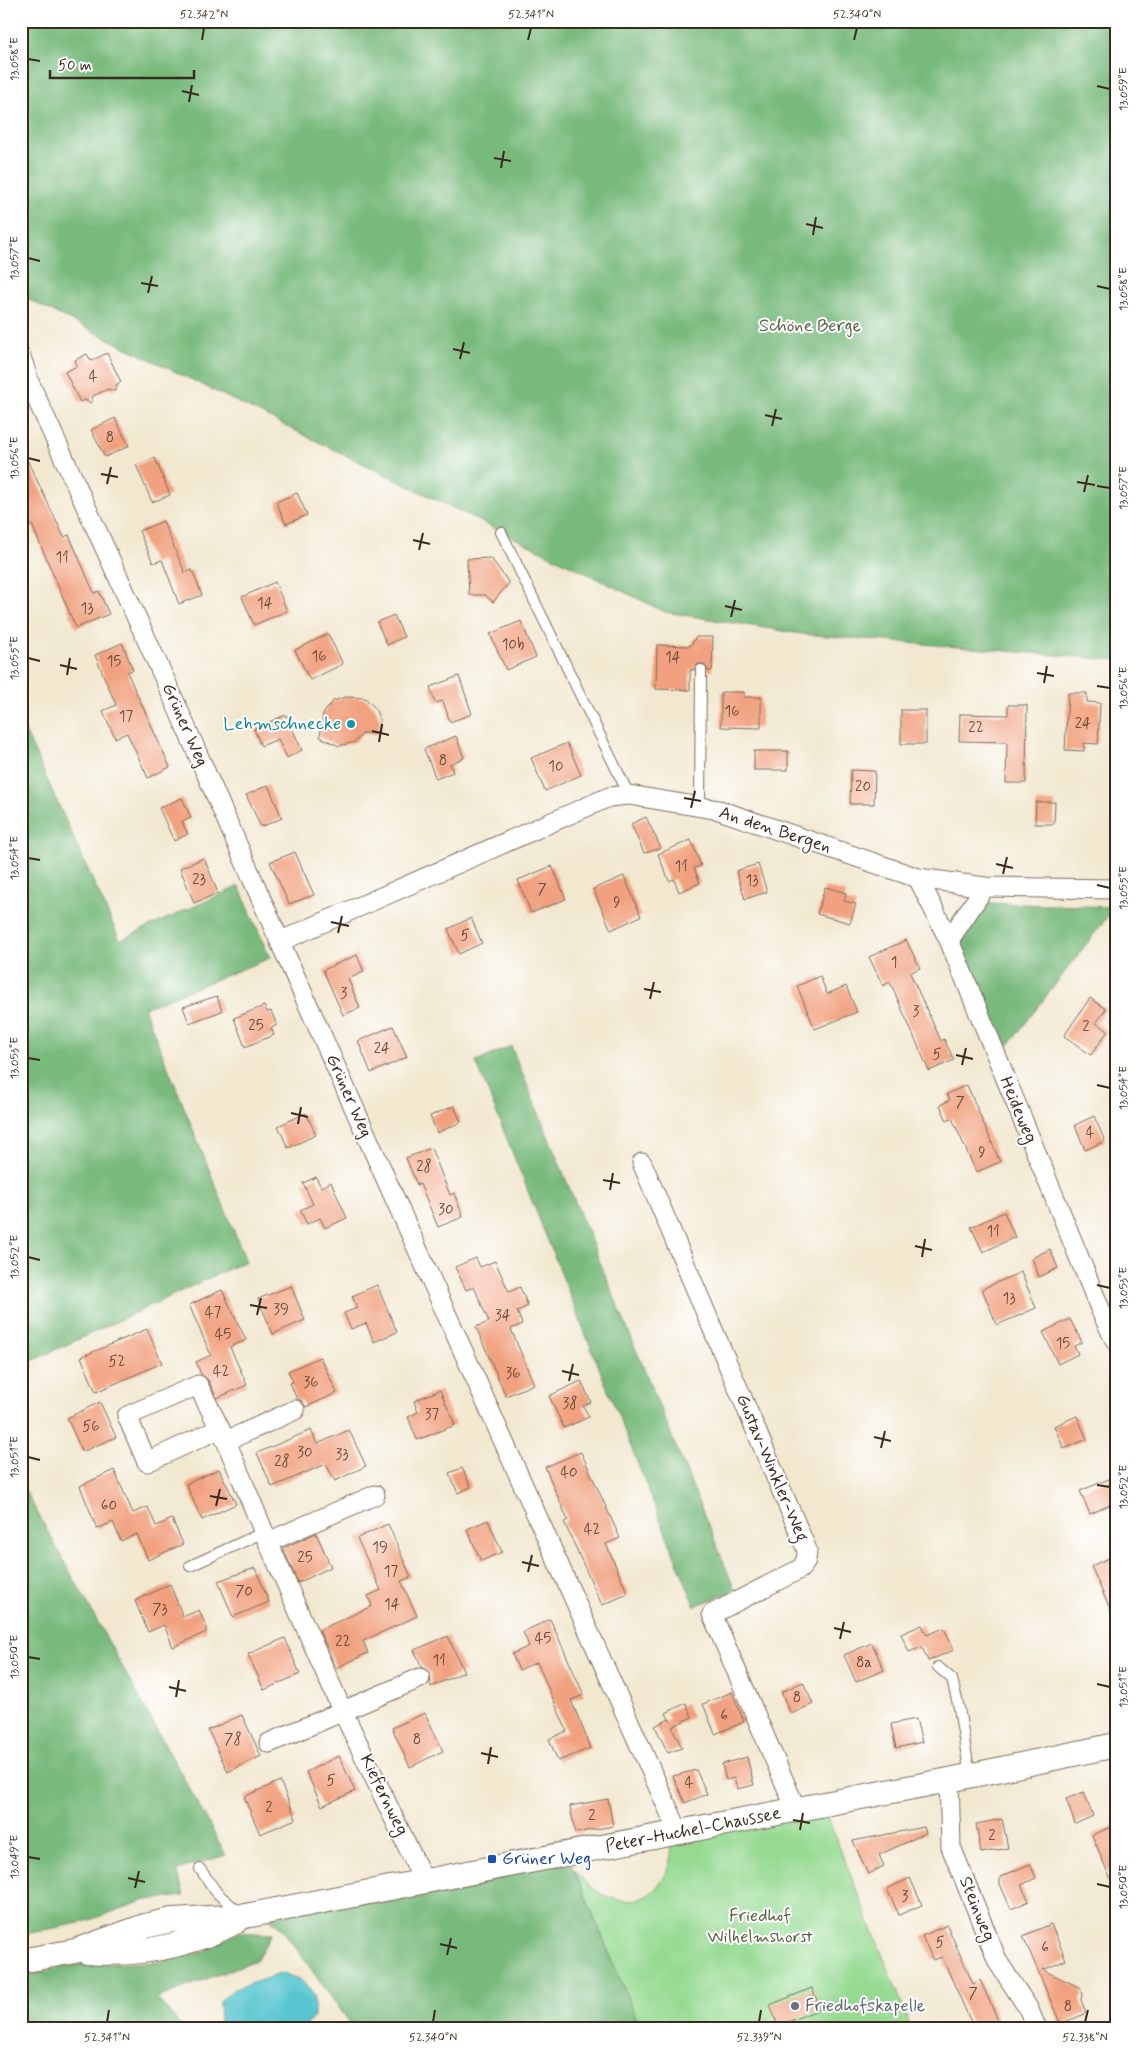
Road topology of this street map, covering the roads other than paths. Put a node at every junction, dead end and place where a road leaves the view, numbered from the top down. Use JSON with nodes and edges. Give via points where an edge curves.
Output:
{"nodes":[{"id":1,"x":21,"y":358,"type":"edge"},
{"id":2,"x":501,"y":532,"type":"dead end"},
{"id":3,"x":701,"y":670,"type":"dead end"},
{"id":4,"x":629,"y":795,"type":"junction"},
{"id":5,"x":700,"y":806,"type":"junction"},
{"id":6,"x":918,"y":878,"type":"junction"},
{"id":7,"x":985,"y":887,"type":"junction"},
{"id":8,"x":1116,"y":889,"type":"edge"},
{"id":9,"x":949,"y":940,"type":"junction"},
{"id":10,"x":281,"y":941,"type":"junction"},
{"id":11,"x":642,"y":1163,"type":"dead end"},
{"id":12,"x":1108,"y":1309,"type":"edge"},
{"id":13,"x":1116,"y":1342,"type":"edge"},
{"id":14,"x":295,"y":1410,"type":"dead end"},
{"id":15,"x":222,"y":1435,"type":"junction"},
{"id":16,"x":375,"y":1495,"type":"dead end"},
{"id":17,"x":266,"y":1537,"type":"junction"},
{"id":18,"x":190,"y":1566,"type":"dead end"},
{"id":19,"x":938,"y":1667,"type":"dead end"},
{"id":20,"x":420,"y":1678,"type":"dead end"},
{"id":21,"x":342,"y":1710,"type":"junction"},
{"id":22,"x":269,"y":1743,"type":"dead end"},
{"id":23,"x":1116,"y":1745,"type":"edge"},
{"id":24,"x":959,"y":1778,"type":"junction"},
{"id":25,"x":796,"y":1810,"type":"junction"},
{"id":26,"x":680,"y":1833,"type":"junction"},
{"id":27,"x":200,"y":1869,"type":"dead end"},
{"id":28,"x":424,"y":1881,"type":"junction"},
{"id":29,"x":245,"y":1916,"type":"junction"},
{"id":30,"x":21,"y":1961,"type":"edge"},
{"id":31,"x":1037,"y":2029,"type":"edge"}],
"edges":[{"from":1,"to":10,"type":"street","name":"Grüner Weg"},
{"from":2,"to":4,"type":"lane"},
{"from":3,"to":5,"type":"lane"},
{"from":4,"to":5,"type":"street","name":"An den Bergen"},
{"from":4,"to":10,"type":"street","name":"An den Bergen","via":[[609,797]]},
{"from":5,"to":6,"type":"street","name":"An den Bergen"},
{"from":6,"to":7,"type":"street","name":"An den Bergen"},
{"from":6,"to":9,"type":"street","name":"Heideweg"},
{"from":7,"to":8,"type":"street","name":"An den Bergen"},
{"from":7,"to":9,"type":"street"},
{"from":9,"to":12,"type":"street","name":"Heideweg"},
{"from":10,"to":26,"type":"street","name":"Grüner Weg"},
{"from":11,"to":25,"type":"street","name":"Gustav-Winkler-Weg","via":[[807,1550],[807,1558],[800,1569],[712,1614]]},
{"from":12,"to":13,"type":"street","name":"Heideweg"},
{"from":14,"to":15,"type":"street","name":"Kiefernweg"},
{"from":15,"to":15,"type":"street","name":"Kiefernweg","via":[[147,1462],[127,1416],[198,1385]]},
{"from":15,"to":17,"type":"street","name":"Kiefernweg"},
{"from":16,"to":17,"type":"street"},
{"from":17,"to":18,"type":"lane"},
{"from":17,"to":21,"type":"street","name":"Kiefernweg"},
{"from":19,"to":24,"type":"lane","via":[[952,1679],[960,1708]]},
{"from":20,"to":21,"type":"street"},
{"from":21,"to":22,"type":"street"},
{"from":21,"to":28,"type":"street","name":"Kiefernweg"},
{"from":23,"to":24,"type":"street","name":"Peter-Huchel-Chaussee"},
{"from":24,"to":25,"type":"street","name":"Peter-Huchel-Chaussee"},
{"from":24,"to":31,"type":"street","name":"Steinweg","via":[[952,1847],[998,1962],[1028,2008]]},
{"from":25,"to":26,"type":"street","name":"Peter-Huchel-Chaussee"},
{"from":26,"to":28,"type":"street","name":"Peter-Huchel-Chaussee"},
{"from":27,"to":29,"type":"lane","via":[[217,1893]]},
{"from":28,"to":29,"type":"street","name":"Peter-Huchel-Chaussee"},
{"from":29,"to":30,"type":"street","name":"Peter-Huchel-Chaussee","via":[[172,1920],[145,1926],[75,1951]]}]}
